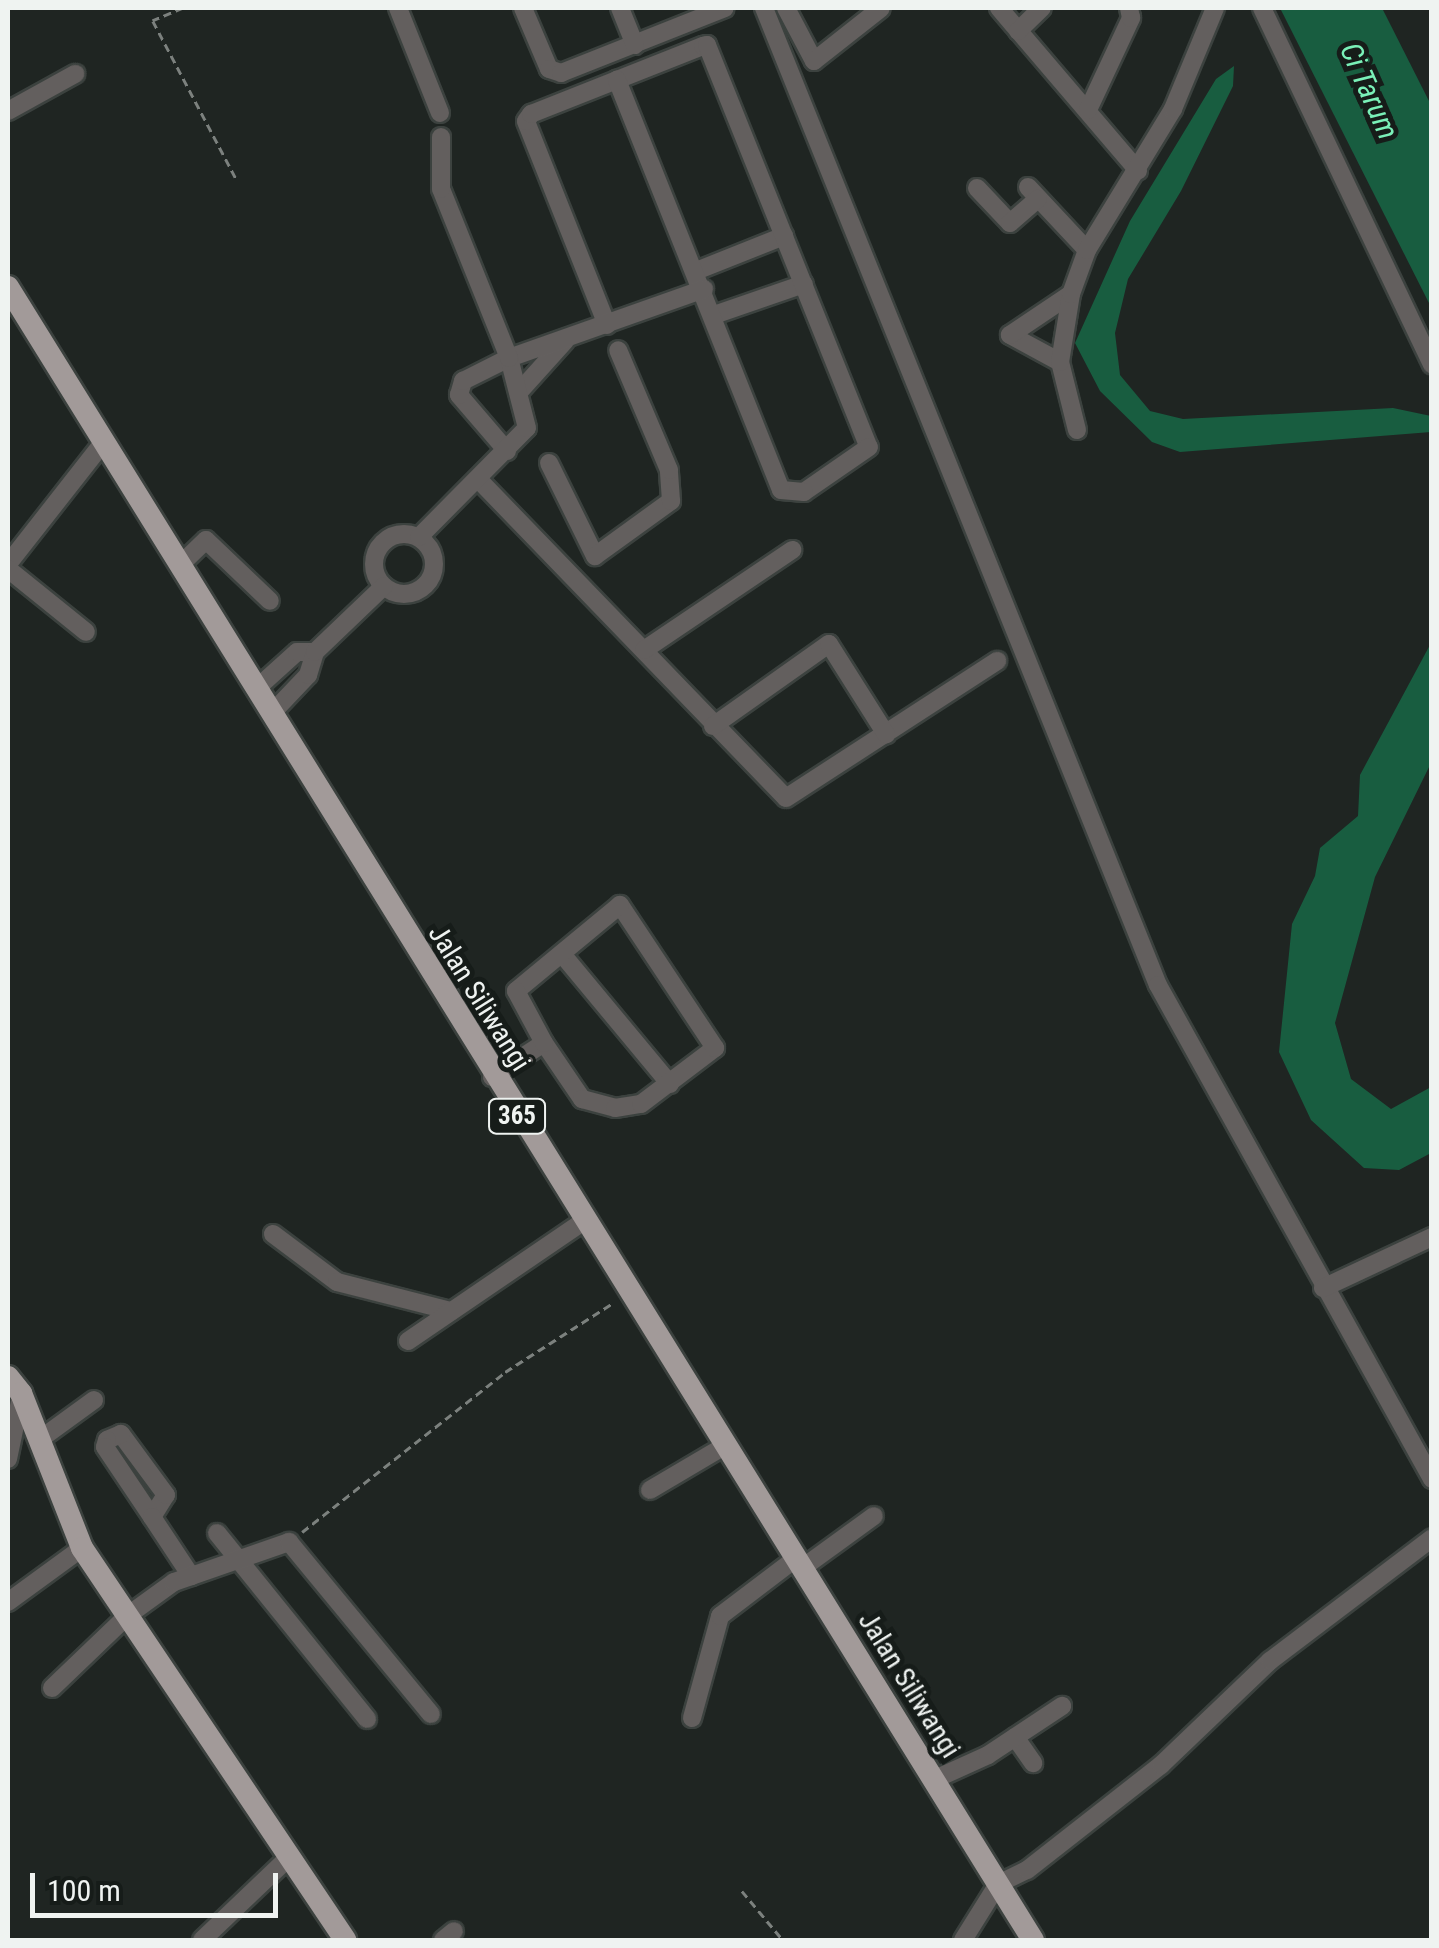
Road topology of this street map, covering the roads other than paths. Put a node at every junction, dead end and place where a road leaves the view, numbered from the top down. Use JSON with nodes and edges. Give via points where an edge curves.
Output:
{"nodes":[{"id":1,"x":398,"y":8,"type":"edge"},
{"id":2,"x":524,"y":8,"type":"edge"},
{"id":3,"x":620,"y":8,"type":"edge"},
{"id":4,"x":725,"y":8,"type":"edge"},
{"id":5,"x":764,"y":8,"type":"edge"},
{"id":6,"x":786,"y":8,"type":"edge"},
{"id":7,"x":881,"y":8,"type":"edge"},
{"id":8,"x":999,"y":8,"type":"edge"},
{"id":9,"x":1042,"y":8,"type":"edge"},
{"id":10,"x":1129,"y":8,"type":"edge"},
{"id":11,"x":1215,"y":8,"type":"edge"},
{"id":12,"x":1262,"y":8,"type":"edge"},
{"id":13,"x":1018,"y":31,"type":"junction"},
{"id":14,"x":635,"y":45,"type":"junction"},
{"id":15,"x":75,"y":74,"type":"dead end"},
{"id":16,"x":617,"y":80,"type":"junction"},
{"id":17,"x":1088,"y":110,"type":"junction"},
{"id":18,"x":8,"y":111,"type":"edge"},
{"id":19,"x":440,"y":113,"type":"dead end"},
{"id":20,"x":442,"y":137,"type":"dead end"},
{"id":21,"x":1138,"y":171,"type":"junction"},
{"id":22,"x":977,"y":188,"type":"dead end"},
{"id":23,"x":784,"y":236,"type":"junction"},
{"id":24,"x":1087,"y":250,"type":"junction"},
{"id":25,"x":700,"y":280,"type":"junction"},
{"id":26,"x":804,"y":284,"type":"junction"},
{"id":27,"x":8,"y":287,"type":"edge"},
{"id":28,"x":1071,"y":294,"type":"junction"},
{"id":29,"x":714,"y":314,"type":"junction"},
{"id":30,"x":607,"y":325,"type":"junction"},
{"id":31,"x":565,"y":341,"type":"junction"},
{"id":32,"x":618,"y":350,"type":"dead end"},
{"id":33,"x":510,"y":358,"type":"junction"},
{"id":34,"x":1060,"y":362,"type":"junction"},
{"id":35,"x":1432,"y":364,"type":"edge"},
{"id":36,"x":519,"y":392,"type":"junction"},
{"id":37,"x":1077,"y":430,"type":"dead end"},
{"id":38,"x":102,"y":444,"type":"junction"},
{"id":39,"x":507,"y":451,"type":"junction"},
{"id":40,"x":549,"y":463,"type":"dead end"},
{"id":41,"x":478,"y":480,"type":"junction"},
{"id":42,"x":418,"y":537,"type":"junction"},
{"id":43,"x":792,"y":550,"type":"dead end"},
{"id":44,"x":595,"y":556,"type":"junction"},
{"id":45,"x":180,"y":565,"type":"junction"},
{"id":46,"x":8,"y":566,"type":"edge"},
{"id":47,"x":569,"y":576,"type":"junction"},
{"id":48,"x":384,"y":586,"type":"junction"},
{"id":49,"x":270,"y":601,"type":"dead end"},
{"id":50,"x":86,"y":632,"type":"dead end"},
{"id":51,"x":644,"y":650,"type":"junction"},
{"id":52,"x":315,"y":652,"type":"junction"},
{"id":53,"x":997,"y":661,"type":"dead end"},
{"id":54,"x":256,"y":689,"type":"junction"},
{"id":55,"x":270,"y":714,"type":"junction"},
{"id":56,"x":714,"y":726,"type":"junction"},
{"id":57,"x":886,"y":734,"type":"junction"},
{"id":58,"x":562,"y":954,"type":"junction"},
{"id":59,"x":544,"y":1043,"type":"junction"},
{"id":60,"x":492,"y":1076,"type":"junction"},
{"id":61,"x":670,"y":1084,"type":"junction"},
{"id":62,"x":584,"y":1221,"type":"junction"},
{"id":63,"x":273,"y":1234,"type":"dead end"},
{"id":64,"x":1432,"y":1237,"type":"edge"},
{"id":65,"x":1323,"y":1288,"type":"junction"},
{"id":66,"x":451,"y":1311,"type":"junction"},
{"id":67,"x":408,"y":1341,"type":"dead end"},
{"id":68,"x":14,"y":1385,"type":"edge"},
{"id":69,"x":94,"y":1400,"type":"dead end"},
{"id":70,"x":13,"y":1425,"type":"edge"},
{"id":71,"x":39,"y":1440,"type":"junction"},
{"id":72,"x":726,"y":1445,"type":"junction"},
{"id":73,"x":8,"y":1460,"type":"edge"},
{"id":74,"x":1432,"y":1480,"type":"edge"},
{"id":75,"x":650,"y":1490,"type":"dead end"},
{"id":76,"x":152,"y":1516,"type":"dead end"},
{"id":77,"x":874,"y":1516,"type":"dead end"},
{"id":78,"x":217,"y":1533,"type":"dead end"},
{"id":79,"x":1432,"y":1538,"type":"edge"},
{"id":80,"x":82,"y":1548,"type":"junction"},
{"id":81,"x":240,"y":1562,"type":"junction"},
{"id":82,"x":798,"y":1564,"type":"junction"},
{"id":83,"x":191,"y":1576,"type":"junction"},
{"id":84,"x":8,"y":1602,"type":"edge"},
{"id":85,"x":126,"y":1616,"type":"junction"},
{"id":86,"x":52,"y":1688,"type":"dead end"},
{"id":87,"x":1062,"y":1706,"type":"dead end"},
{"id":88,"x":431,"y":1714,"type":"dead end"},
{"id":89,"x":692,"y":1718,"type":"dead end"},
{"id":90,"x":367,"y":1719,"type":"dead end"},
{"id":91,"x":1015,"y":1737,"type":"junction"},
{"id":92,"x":1034,"y":1763,"type":"dead end"},
{"id":93,"x":933,"y":1780,"type":"junction"},
{"id":94,"x":287,"y":1859,"type":"junction"},
{"id":95,"x":998,"y":1884,"type":"junction"},
{"id":96,"x":202,"y":1940,"type":"edge"},
{"id":97,"x":345,"y":1940,"type":"edge"},
{"id":98,"x":963,"y":1940,"type":"edge"},
{"id":99,"x":1033,"y":1940,"type":"edge"}],
"edges":[{"from":1,"to":19,"type":"street"},
{"from":2,"to":14,"type":"street","via":[[549,69],[561,73]]},
{"from":3,"to":14,"type":"street"},
{"from":4,"to":14,"type":"street"},
{"from":5,"to":65,"type":"street","via":[[1158,985]]},
{"from":6,"to":7,"type":"street","via":[[814,61]]},
{"from":8,"to":13,"type":"street"},
{"from":9,"to":13,"type":"street"},
{"from":10,"to":17,"type":"street"},
{"from":11,"to":21,"type":"street"},
{"from":12,"to":35,"type":"street"},
{"from":13,"to":17,"type":"street"},
{"from":15,"to":18,"type":"street"},
{"from":16,"to":23,"type":"street","via":[[709,46]]},
{"from":16,"to":25,"type":"street"},
{"from":16,"to":30,"type":"street","via":[[526,121]]},
{"from":17,"to":21,"type":"street"},
{"from":20,"to":33,"type":"street","via":[[441,188]]},
{"from":21,"to":24,"type":"street"},
{"from":22,"to":24,"type":"street","via":[[1010,223],[1033,193]]},
{"from":23,"to":25,"type":"street"},
{"from":23,"to":26,"type":"street"},
{"from":24,"to":28,"type":"street"},
{"from":25,"to":29,"type":"street"},
{"from":25,"to":30,"type":"street"},
{"from":26,"to":29,"type":"street"},
{"from":26,"to":29,"type":"street","via":[[870,444],[804,492],[782,490]]},
{"from":27,"to":38,"type":"main road","name":"Jalan Siliwangi","number":"365"},
{"from":28,"to":34,"type":"street"},
{"from":28,"to":34,"type":"street","via":[[1010,334]]},
{"from":30,"to":31,"type":"street"},
{"from":31,"to":33,"type":"street"},
{"from":31,"to":36,"type":"street"},
{"from":32,"to":44,"type":"street","via":[[674,491],[663,509]]},
{"from":33,"to":36,"type":"street"},
{"from":33,"to":39,"type":"street","via":[[458,390]]},
{"from":34,"to":37,"type":"street"},
{"from":36,"to":39,"type":"street","via":[[528,428]]},
{"from":38,"to":45,"type":"main road","name":"Jalan Siliwangi","number":"365"},
{"from":38,"to":46,"type":"street"},
{"from":39,"to":41,"type":"street"},
{"from":40,"to":44,"type":"street"},
{"from":41,"to":42,"type":"street"},
{"from":41,"to":47,"type":"street"},
{"from":42,"to":48,"type":"street","via":[[399,534],[377,549],[374,569]]},
{"from":42,"to":48,"type":"street","via":[[434,559],[427,584],[410,594]]},
{"from":43,"to":51,"type":"street"},
{"from":44,"to":47,"type":"street"},
{"from":45,"to":49,"type":"street","via":[[206,540]]},
{"from":45,"to":54,"type":"main road","name":"Jalan Siliwangi","number":"365"},
{"from":46,"to":50,"type":"street"},
{"from":47,"to":51,"type":"street"},
{"from":48,"to":52,"type":"street"},
{"from":51,"to":56,"type":"street"},
{"from":52,"to":54,"type":"street","via":[[298,652]]},
{"from":52,"to":55,"type":"street","via":[[308,675]]},
{"from":53,"to":57,"type":"street"},
{"from":54,"to":55,"type":"main road","name":"Jalan Siliwangi","number":"365"},
{"from":55,"to":60,"type":"main road","name":"Jalan Siliwangi","number":"365"},
{"from":56,"to":57,"type":"street","via":[[786,798]]},
{"from":56,"to":57,"type":"street","via":[[829,644]]},
{"from":58,"to":59,"type":"street","via":[[516,992]]},
{"from":58,"to":61,"type":"street"},
{"from":58,"to":61,"type":"street","via":[[614,906],[626,906],[715,1040],[711,1054]]},
{"from":59,"to":60,"type":"street"},
{"from":59,"to":61,"type":"street","via":[[582,1100],[600,1107],[641,1104]]},
{"from":60,"to":62,"type":"main road","name":"Jalan Siliwangi","number":"365"},
{"from":62,"to":66,"type":"street"},
{"from":62,"to":72,"type":"main road","name":"Jalan Siliwangi","number":"365"},
{"from":63,"to":66,"type":"street","via":[[337,1282]]},
{"from":64,"to":65,"type":"street"},
{"from":65,"to":74,"type":"street"},
{"from":66,"to":67,"type":"street"},
{"from":68,"to":70,"type":"street"},
{"from":68,"to":71,"type":"main road"},
{"from":69,"to":71,"type":"street"},
{"from":70,"to":73,"type":"street"},
{"from":71,"to":80,"type":"main road"},
{"from":72,"to":75,"type":"street"},
{"from":72,"to":82,"type":"main road","name":"Jalan Siliwangi","number":"365"},
{"from":76,"to":83,"type":"street"},
{"from":77,"to":82,"type":"street"},
{"from":78,"to":81,"type":"street"},
{"from":79,"to":95,"type":"street","via":[[1270,1661],[1161,1765],[1027,1870]]},
{"from":80,"to":84,"type":"street"},
{"from":80,"to":85,"type":"main road"},
{"from":81,"to":83,"type":"street"},
{"from":81,"to":88,"type":"street","via":[[289,1542]]},
{"from":81,"to":90,"type":"street"},
{"from":82,"to":89,"type":"street","via":[[720,1616]]},
{"from":82,"to":93,"type":"main road","name":"Jalan Siliwangi","number":"365"},
{"from":83,"to":85,"type":"street"},
{"from":85,"to":86,"type":"street"},
{"from":85,"to":94,"type":"main road"},
{"from":87,"to":91,"type":"street"},
{"from":91,"to":92,"type":"street"},
{"from":91,"to":93,"type":"street"},
{"from":93,"to":95,"type":"main road","name":"Jalan Siliwangi","number":"365"},
{"from":94,"to":96,"type":"street"},
{"from":94,"to":97,"type":"main road"},
{"from":95,"to":98,"type":"street"},
{"from":95,"to":99,"type":"main road","name":"Jalan Siliwangi","number":"365"}]}
